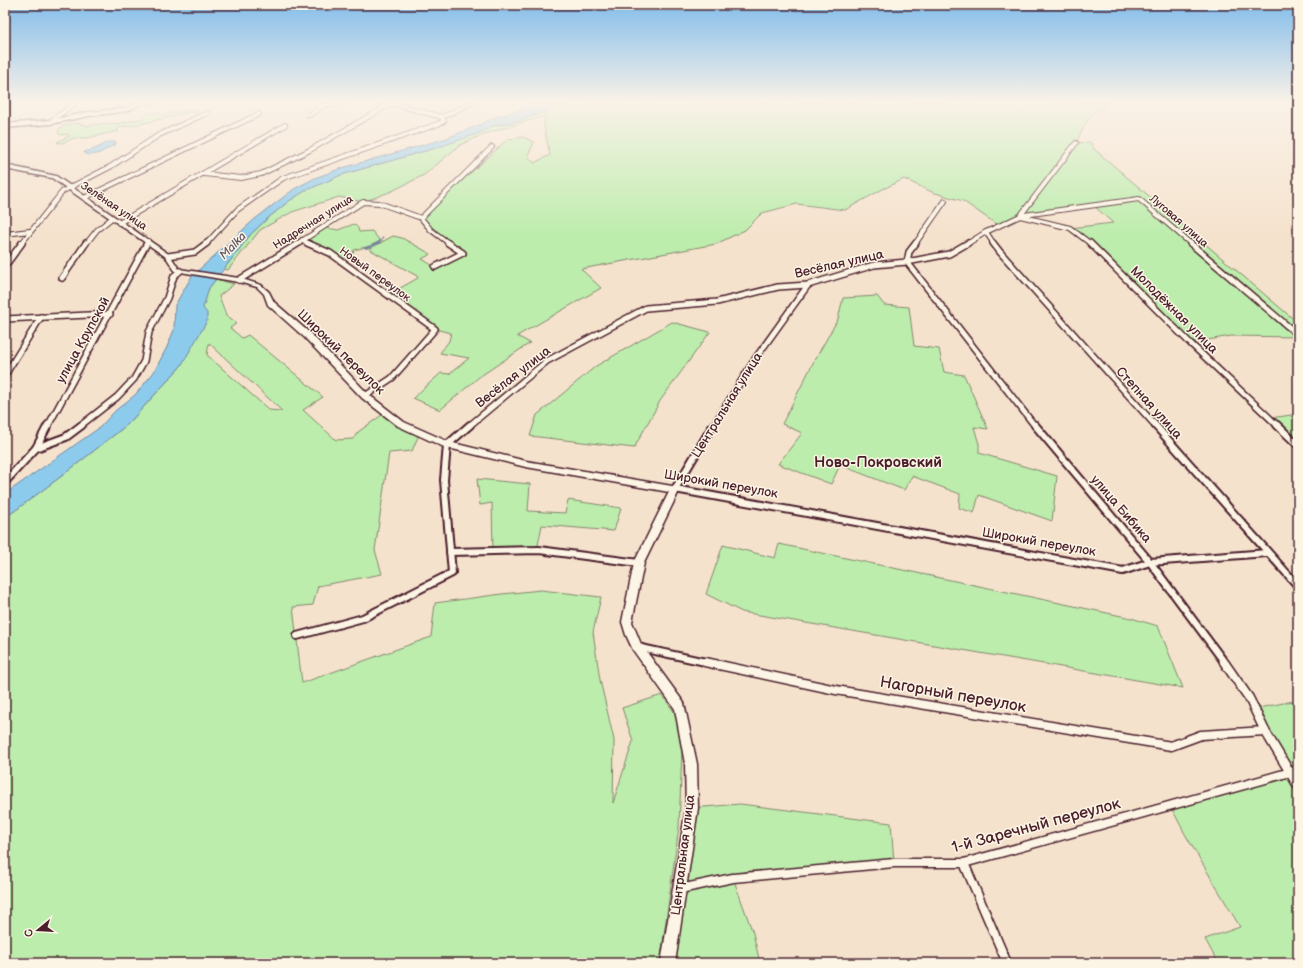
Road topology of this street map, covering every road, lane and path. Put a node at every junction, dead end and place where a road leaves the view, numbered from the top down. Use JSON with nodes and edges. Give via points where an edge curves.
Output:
{"nodes":[{"id":1,"x":140,"y":147,"type":"edge"},
{"id":2,"x":190,"y":147,"type":"edge"},
{"id":3,"x":248,"y":147,"type":"edge"},
{"id":4,"x":315,"y":147,"type":"edge"},
{"id":5,"x":371,"y":147,"type":"edge"},
{"id":6,"x":492,"y":147,"type":"dead end"},
{"id":7,"x":1073,"y":147,"type":"edge"},
{"id":8,"x":5,"y":167,"type":"edge"},
{"id":9,"x":204,"y":174,"type":"junction"},
{"id":10,"x":70,"y":188,"type":"junction"},
{"id":11,"x":84,"y":198,"type":"junction"},
{"id":12,"x":945,"y":201,"type":"dead end"},
{"id":13,"x":1020,"y":216,"type":"junction"},
{"id":14,"x":112,"y":218,"type":"junction"},
{"id":15,"x":420,"y":218,"type":"junction"},
{"id":16,"x":119,"y":223,"type":"junction"},
{"id":17,"x":30,"y":231,"type":"junction"},
{"id":18,"x":986,"y":232,"type":"junction"},
{"id":19,"x":5,"y":234,"type":"edge"},
{"id":20,"x":302,"y":240,"type":"junction"},
{"id":21,"x":148,"y":241,"type":"junction"},
{"id":22,"x":168,"y":256,"type":"junction"},
{"id":23,"x":907,"y":262,"type":"junction"},
{"id":24,"x":5,"y":266,"type":"edge"},
{"id":25,"x":435,"y":267,"type":"dead end"},
{"id":26,"x":180,"y":272,"type":"junction"},
{"id":27,"x":62,"y":278,"type":"dead end"},
{"id":28,"x":239,"y":280,"type":"junction"},
{"id":29,"x":808,"y":285,"type":"junction"},
{"id":30,"x":110,"y":314,"type":"junction"},
{"id":31,"x":41,"y":317,"type":"junction"},
{"id":32,"x":5,"y":319,"type":"edge"},
{"id":33,"x":1298,"y":335,"type":"edge"},
{"id":34,"x":5,"y":375,"type":"edge"},
{"id":35,"x":365,"y":396,"type":"junction"},
{"id":36,"x":447,"y":445,"type":"junction"},
{"id":37,"x":1298,"y":445,"type":"edge"},
{"id":38,"x":36,"y":448,"type":"junction"},
{"id":39,"x":5,"y":482,"type":"edge"},
{"id":40,"x":675,"y":489,"type":"junction"},
{"id":41,"x":450,"y":552,"type":"junction"},
{"id":42,"x":1267,"y":553,"type":"junction"},
{"id":43,"x":1150,"y":562,"type":"junction"},
{"id":44,"x":639,"y":564,"type":"junction"},
{"id":45,"x":1298,"y":586,"type":"edge"},
{"id":46,"x":297,"y":636,"type":"dead end"},
{"id":47,"x":637,"y":647,"type":"junction"},
{"id":48,"x":1266,"y":731,"type":"junction"},
{"id":49,"x":1294,"y":771,"type":"edge"},
{"id":50,"x":1298,"y":786,"type":"edge"},
{"id":51,"x":964,"y":863,"type":"junction"},
{"id":52,"x":680,"y":889,"type":"junction"},
{"id":53,"x":668,"y":963,"type":"edge"},
{"id":54,"x":1007,"y":963,"type":"edge"}],
"edges":[{"from":1,"to":10,"type":"street"},
{"from":2,"to":11,"type":"street"},
{"from":3,"to":9,"type":"street"},
{"from":4,"to":9,"type":"street","via":[[261,174],[241,178]]},
{"from":5,"to":22,"type":"street","via":[[283,178],[237,210],[206,244],[195,252]]},
{"from":6,"to":15,"type":"street"},
{"from":7,"to":13,"type":"street","name":"Весёлая улица"},
{"from":8,"to":10,"type":"street","name":"Зелёная улица","via":[[54,177]]},
{"from":9,"to":16,"type":"street"},
{"from":10,"to":11,"type":"street","name":"Зелёная улица"},
{"from":10,"to":17,"type":"street","via":[[63,191]]},
{"from":11,"to":14,"type":"street","name":"Зелёная улица"},
{"from":12,"to":23,"type":"street","via":[[909,252]]},
{"from":13,"to":18,"type":"street","name":"Весёлая улица"},
{"from":13,"to":33,"type":"street","name":"Луговая улица","via":[[1138,199]]},
{"from":13,"to":37,"type":"street","name":"Молодёжная улица","via":[[1070,228],[1085,238],[1190,343]]},
{"from":14,"to":16,"type":"street","name":"Зелёная улица"},
{"from":14,"to":27,"type":"street","via":[[94,232]]},
{"from":15,"to":20,"type":"street","name":"Надречная улица","via":[[379,203],[363,202]]},
{"from":15,"to":25,"type":"street","via":[[431,230],[463,253]]},
{"from":16,"to":21,"type":"street","name":"Зелёная улица"},
{"from":17,"to":19,"type":"street"},
{"from":17,"to":24,"type":"street"},
{"from":18,"to":23,"type":"street","name":"Весёлая улица","via":[[949,254]]},
{"from":18,"to":42,"type":"street","name":"Степная улица","via":[[1000,252]]},
{"from":20,"to":28,"type":"street","name":"Надречная улица"},
{"from":20,"to":35,"type":"street","name":"Новый переулок","via":[[330,253],[435,329],[392,378]]},
{"from":21,"to":22,"type":"street","name":"Зелёная улица"},
{"from":21,"to":30,"type":"street","name":"улица Крупской"},
{"from":22,"to":26,"type":"street","name":"Зелёная улица"},
{"from":23,"to":29,"type":"street","name":"Весёлая улица","via":[[874,266]]},
{"from":23,"to":43,"type":"street","name":"улица Бибика","via":[[1050,445]]},
{"from":26,"to":28,"type":"street","name":"Широкий переулок"},
{"from":26,"to":38,"type":"street","via":[[174,276],[167,298],[149,332],[144,361],[134,379],[117,397],[77,429]]},
{"from":28,"to":35,"type":"street","name":"Широкий переулок","via":[[258,286],[267,293],[271,303],[308,336]]},
{"from":29,"to":36,"type":"street","name":"Весёлая улица","via":[[778,288],[717,302],[646,308],[547,361]]},
{"from":29,"to":40,"type":"street","name":"Центральная улица","via":[[751,364]]},
{"from":30,"to":31,"type":"street"},
{"from":30,"to":38,"type":"street","name":"улица Крупской"},
{"from":31,"to":32,"type":"street"},
{"from":31,"to":34,"type":"street"},
{"from":35,"to":36,"type":"street","name":"Широкий переулок","via":[[401,424]]},
{"from":36,"to":40,"type":"street","name":"Широкий переулок","via":[[526,464]]},
{"from":36,"to":41,"type":"street","via":[[444,480]]},
{"from":38,"to":39,"type":"street"},
{"from":40,"to":43,"type":"street","name":"Широкий переулок","via":[[1123,571]]},
{"from":40,"to":44,"type":"street","name":"Центральная улица"},
{"from":41,"to":44,"type":"street","via":[[540,550]]},
{"from":41,"to":46,"type":"street","via":[[452,573],[363,618]]},
{"from":42,"to":43,"type":"street","name":"Широкий переулок"},
{"from":42,"to":45,"type":"street","name":"Степная улица"},
{"from":43,"to":48,"type":"street","name":"улица Бибика","via":[[1232,673],[1249,698]]},
{"from":44,"to":47,"type":"street","name":"Центральная улица","via":[[627,622],[630,635]]},
{"from":47,"to":48,"type":"street","name":"Нагорный переулок","via":[[836,690],[1171,746],[1201,735]]},
{"from":47,"to":52,"type":"street","name":"Центральная улица","via":[[676,699],[686,735],[691,764],[692,808]]},
{"from":48,"to":49,"type":"street","name":"улица Бибика"},
{"from":49,"to":50,"type":"street","name":"улица Бибика"},
{"from":49,"to":51,"type":"street","name":"1-й Заречный переулок"},
{"from":51,"to":52,"type":"street","name":"1-й Заречный переулок","via":[[894,863],[733,878]]},
{"from":51,"to":54,"type":"street"},
{"from":52,"to":53,"type":"street","name":"Центральная улица"}]}
